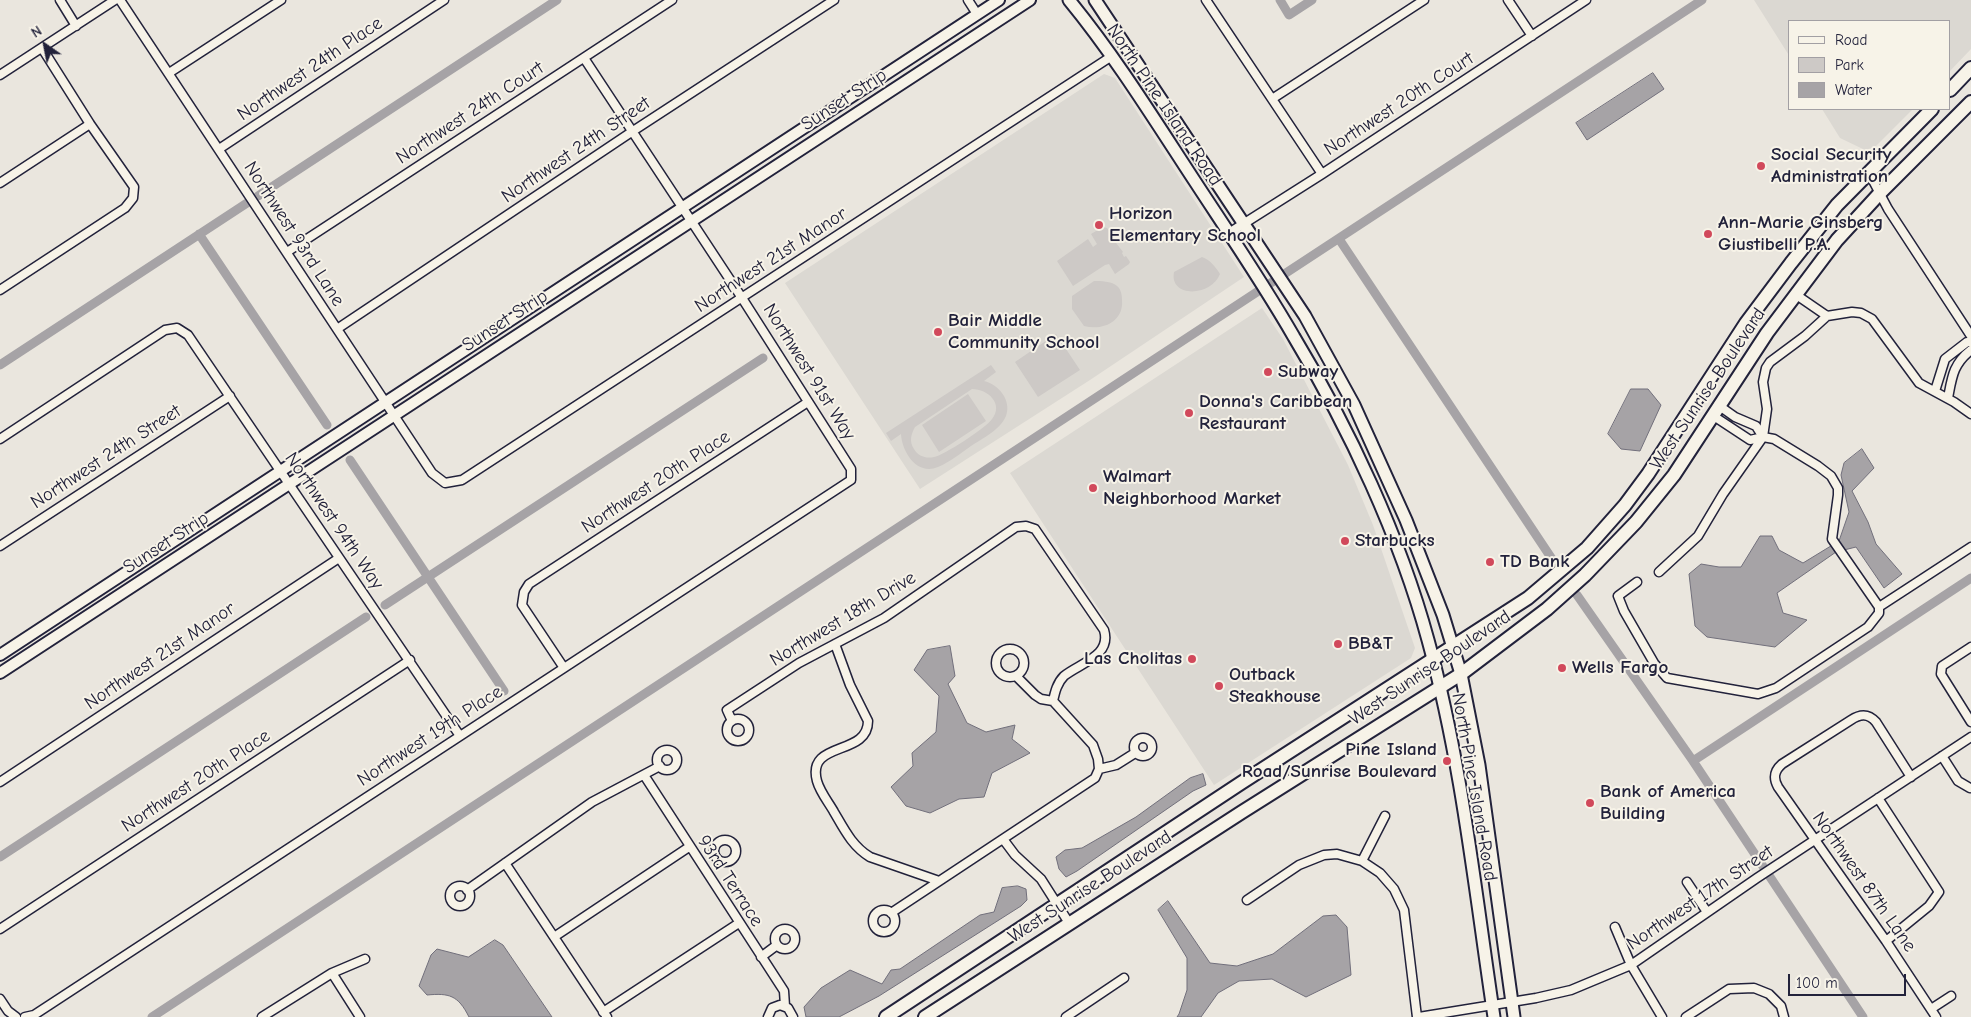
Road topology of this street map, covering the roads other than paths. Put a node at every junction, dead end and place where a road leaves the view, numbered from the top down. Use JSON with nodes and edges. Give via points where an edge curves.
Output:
{"nodes":[{"id":1,"x":60,"y":0,"type":"edge"},
{"id":2,"x":116,"y":0,"type":"edge"},
{"id":3,"x":120,"y":0,"type":"edge"},
{"id":4,"x":280,"y":0,"type":"edge"},
{"id":5,"x":444,"y":0,"type":"edge"},
{"id":6,"x":672,"y":0,"type":"edge"},
{"id":7,"x":834,"y":0,"type":"edge"},
{"id":8,"x":968,"y":0,"type":"edge"},
{"id":9,"x":999,"y":0,"type":"edge"},
{"id":10,"x":1030,"y":0,"type":"edge"},
{"id":11,"x":1069,"y":0,"type":"edge"},
{"id":12,"x":1095,"y":0,"type":"edge"},
{"id":13,"x":1206,"y":0,"type":"edge"},
{"id":14,"x":1424,"y":0,"type":"edge"},
{"id":15,"x":1508,"y":0,"type":"edge"},
{"id":16,"x":1586,"y":0,"type":"edge"},
{"id":17,"x":977,"y":14,"type":"junction"},
{"id":18,"x":76,"y":26,"type":"junction"},
{"id":19,"x":1532,"y":36,"type":"junction"},
{"id":20,"x":42,"y":48,"type":"junction"},
{"id":21,"x":1112,"y":56,"type":"junction"},
{"id":22,"x":584,"y":58,"type":"junction"},
{"id":23,"x":1971,"y":68,"type":"edge"},
{"id":24,"x":169,"y":73,"type":"junction"},
{"id":25,"x":0,"y":74,"type":"edge"},
{"id":26,"x":1951,"y":89,"type":"edge"},
{"id":27,"x":1272,"y":99,"type":"junction"},
{"id":28,"x":1971,"y":102,"type":"edge"},
{"id":29,"x":1931,"y":110,"type":"edge"},
{"id":30,"x":90,"y":124,"type":"junction"},
{"id":31,"x":632,"y":131,"type":"junction"},
{"id":32,"x":219,"y":149,"type":"junction"},
{"id":33,"x":1868,"y":173,"type":"junction"},
{"id":34,"x":1322,"y":174,"type":"junction"},
{"id":35,"x":0,"y":183,"type":"edge"},
{"id":36,"x":1880,"y":194,"type":"junction"},
{"id":37,"x":683,"y":208,"type":"junction"},
{"id":38,"x":691,"y":220,"type":"junction"},
{"id":39,"x":1244,"y":223,"type":"junction"},
{"id":40,"x":1229,"y":233,"type":"junction"},
{"id":41,"x":287,"y":252,"type":"junction"},
{"id":42,"x":0,"y":290,"type":"edge"},
{"id":43,"x":1795,"y":294,"type":"junction"},
{"id":44,"x":742,"y":298,"type":"junction"},
{"id":45,"x":1827,"y":316,"type":"junction"},
{"id":46,"x":337,"y":329,"type":"junction"},
{"id":47,"x":1971,"y":336,"type":"edge"},
{"id":48,"x":1971,"y":342,"type":"edge"},
{"id":49,"x":1971,"y":350,"type":"edge"},
{"id":50,"x":1935,"y":391,"type":"junction"},
{"id":51,"x":230,"y":396,"type":"junction"},
{"id":52,"x":1948,"y":398,"type":"junction"},
{"id":53,"x":387,"y":402,"type":"junction"},
{"id":54,"x":808,"y":402,"type":"junction"},
{"id":55,"x":1715,"y":410,"type":"junction"},
{"id":56,"x":395,"y":414,"type":"junction"},
{"id":57,"x":1971,"y":414,"type":"edge"},
{"id":58,"x":1763,"y":437,"type":"junction"},
{"id":59,"x":0,"y":439,"type":"edge"},
{"id":60,"x":282,"y":471,"type":"junction"},
{"id":61,"x":851,"y":480,"type":"joint"},
{"id":62,"x":290,"y":483,"type":"junction"},
{"id":63,"x":445,"y":483,"type":"joint"},
{"id":64,"x":0,"y":546,"type":"edge"},
{"id":65,"x":1971,"y":547,"type":"edge"},
{"id":66,"x":338,"y":558,"type":"junction"},
{"id":67,"x":1659,"y":572,"type":"dead end"},
{"id":68,"x":1637,"y":582,"type":"dead end"},
{"id":69,"x":1879,"y":607,"type":"junction"},
{"id":70,"x":835,"y":644,"type":"junction"},
{"id":71,"x":1971,"y":647,"type":"edge"},
{"id":72,"x":1453,"y":648,"type":"junction"},
{"id":73,"x":0,"y":655,"type":"edge"},
{"id":74,"x":410,"y":660,"type":"junction"},
{"id":75,"x":1433,"y":660,"type":"junction"},
{"id":76,"x":564,"y":668,"type":"junction"},
{"id":77,"x":0,"y":673,"type":"edge"},
{"id":78,"x":1461,"y":674,"type":"junction"},
{"id":79,"x":1016,"y":676,"type":"dead end"},
{"id":80,"x":1439,"y":687,"type":"junction"},
{"id":81,"x":1053,"y":701,"type":"junction"},
{"id":82,"x":732,"y":721,"type":"dead end"},
{"id":83,"x":1971,"y":722,"type":"edge"},
{"id":84,"x":460,"y":736,"type":"junction"},
{"id":85,"x":1971,"y":736,"type":"edge"},
{"id":86,"x":1135,"y":753,"type":"dead end"},
{"id":87,"x":1942,"y":756,"type":"junction"},
{"id":88,"x":660,"y":766,"type":"dead end"},
{"id":89,"x":1099,"y":769,"type":"junction"},
{"id":90,"x":644,"y":775,"type":"junction"},
{"id":91,"x":1911,"y":777,"type":"junction"},
{"id":92,"x":0,"y":782,"type":"edge"},
{"id":93,"x":1970,"y":788,"type":"dead end"},
{"id":94,"x":1878,"y":798,"type":"junction"},
{"id":95,"x":1385,"y":816,"type":"dead end"},
{"id":96,"x":1004,"y":839,"type":"junction"},
{"id":97,"x":1814,"y":841,"type":"junction"},
{"id":98,"x":688,"y":846,"type":"junction"},
{"id":99,"x":716,"y":857,"type":"dead end"},
{"id":100,"x":1362,"y":861,"type":"junction"},
{"id":101,"x":505,"y":863,"type":"junction"},
{"id":102,"x":702,"y":867,"type":"junction"},
{"id":103,"x":939,"y":881,"type":"junction"},
{"id":104,"x":1687,"y":882,"type":"dead end"},
{"id":105,"x":467,"y":890,"type":"dead end"},
{"id":106,"x":1247,"y":900,"type":"dead end"},
{"id":107,"x":1057,"y":904,"type":"junction"},
{"id":108,"x":1708,"y":912,"type":"junction"},
{"id":109,"x":891,"y":914,"type":"dead end"},
{"id":110,"x":739,"y":923,"type":"junction"},
{"id":111,"x":1069,"y":923,"type":"junction"},
{"id":112,"x":1615,"y":927,"type":"dead end"},
{"id":113,"x":0,"y":929,"type":"edge"},
{"id":114,"x":554,"y":937,"type":"junction"},
{"id":115,"x":1886,"y":941,"type":"junction"},
{"id":116,"x":777,"y":945,"type":"dead end"},
{"id":117,"x":760,"y":957,"type":"junction"},
{"id":118,"x":365,"y":959,"type":"dead end"},
{"id":119,"x":1631,"y":965,"type":"junction"},
{"id":120,"x":332,"y":973,"type":"junction"},
{"id":121,"x":1124,"y":978,"type":"dead end"},
{"id":122,"x":1951,"y":996,"type":"dead end"},
{"id":123,"x":0,"y":999,"type":"edge"},
{"id":124,"x":1512,"y":1002,"type":"junction"},
{"id":125,"x":1492,"y":1005,"type":"junction"},
{"id":126,"x":785,"y":1006,"type":"junction"},
{"id":127,"x":1477,"y":1008,"type":"junction"},
{"id":128,"x":1931,"y":1008,"type":"junction"},
{"id":129,"x":605,"y":1014,"type":"edge"},
{"id":130,"x":16,"y":1017,"type":"edge"},
{"id":131,"x":25,"y":1017,"type":"edge"},
{"id":132,"x":262,"y":1017,"type":"edge"},
{"id":133,"x":360,"y":1017,"type":"edge"},
{"id":134,"x":768,"y":1017,"type":"edge"},
{"id":135,"x":793,"y":1017,"type":"edge"},
{"id":136,"x":886,"y":1017,"type":"edge"},
{"id":137,"x":926,"y":1017,"type":"edge"},
{"id":138,"x":1066,"y":1017,"type":"edge"},
{"id":139,"x":1418,"y":1017,"type":"edge"},
{"id":140,"x":1479,"y":1017,"type":"edge"},
{"id":141,"x":1494,"y":1017,"type":"edge"},
{"id":142,"x":1514,"y":1017,"type":"edge"},
{"id":143,"x":1662,"y":1017,"type":"edge"},
{"id":144,"x":1686,"y":1017,"type":"edge"},
{"id":145,"x":1784,"y":1017,"type":"edge"},
{"id":146,"x":1936,"y":1017,"type":"edge"}],
"edges":[{"from":1,"to":18,"type":"street"},
{"from":2,"to":18,"type":"street"},
{"from":3,"to":24,"type":"street","name":"Northwest 93rd Lane"},
{"from":4,"to":24,"type":"street"},
{"from":5,"to":32,"type":"street","name":"Northwest 24th Place"},
{"from":6,"to":22,"type":"street","name":"Northwest 24th Court"},
{"from":7,"to":31,"type":"street","name":"Northwest 24th Street"},
{"from":8,"to":17,"type":"street"},
{"from":9,"to":17,"type":"street","name":"Sunset Strip"},
{"from":10,"to":38,"type":"street","name":"Sunset Strip"},
{"from":11,"to":21,"type":"main road","name":"North Pine Island Road"},
{"from":12,"to":39,"type":"main road","name":"North Pine Island Road"},
{"from":13,"to":27,"type":"street"},
{"from":14,"to":27,"type":"street"},
{"from":15,"to":19,"type":"street"},
{"from":16,"to":19,"type":"street","name":"Northwest 20th Court"},
{"from":17,"to":37,"type":"street","name":"Sunset Strip"},
{"from":18,"to":20,"type":"street"},
{"from":19,"to":34,"type":"street","name":"Northwest 20th Court"},
{"from":20,"to":25,"type":"street"},
{"from":20,"to":30,"type":"street"},
{"from":21,"to":40,"type":"main road","name":"North Pine Island Road"},
{"from":21,"to":44,"type":"street","name":"Northwest 21st Manor"},
{"from":22,"to":31,"type":"street","name":"Northwest 91st Way"},
{"from":22,"to":41,"type":"street","name":"Northwest 24th Court"},
{"from":23,"to":26,"type":"highway"},
{"from":24,"to":32,"type":"street","name":"Northwest 93rd Lane"},
{"from":27,"to":34,"type":"street"},
{"from":28,"to":36,"type":"highway","name":"West Sunrise Boulevard"},
{"from":29,"to":33,"type":"highway","name":"West Sunrise Boulevard"},
{"from":30,"to":35,"type":"street"},
{"from":30,"to":42,"type":"street","via":[[134,187],[133,198],[126,208]]},
{"from":31,"to":37,"type":"street","name":"Northwest 91st Way"},
{"from":31,"to":46,"type":"street","name":"Northwest 24th Street"},
{"from":32,"to":41,"type":"street","name":"Northwest 93rd Lane"},
{"from":33,"to":36,"type":"street"},
{"from":33,"to":72,"type":"highway","name":"West Sunrise Boulevard","via":[[1837,205],[1746,323],[1625,506],[1579,555],[1528,598]]},
{"from":34,"to":39,"type":"street","name":"Northwest 20th Court"},
{"from":36,"to":43,"type":"highway","name":"West Sunrise Boulevard"},
{"from":36,"to":47,"type":"street"},
{"from":37,"to":38,"type":"street","name":"Northwest 91st Way"},
{"from":37,"to":53,"type":"street","name":"Sunset Strip"},
{"from":38,"to":44,"type":"street","name":"Northwest 91st Way"},
{"from":38,"to":56,"type":"street","name":"Sunset Strip"},
{"from":39,"to":40,"type":"street","name":"Northwest 20th Court"},
{"from":39,"to":72,"type":"main road","name":"North Pine Island Road","via":[[1291,294],[1341,381],[1377,453],[1419,552]]},
{"from":40,"to":75,"type":"main road","name":"North Pine Island Road","via":[[1296,338],[1369,482],[1395,541]]},
{"from":41,"to":46,"type":"street","name":"Northwest 93rd Lane"},
{"from":43,"to":45,"type":"street"},
{"from":43,"to":55,"type":"highway","name":"West Sunrise Boulevard"},
{"from":44,"to":54,"type":"street","name":"Northwest 91st Way"},
{"from":44,"to":63,"type":"street","name":"Northwest 21st Manor","via":[[462,480]]},
{"from":45,"to":50,"type":"street","via":[[1852,312],[1872,319],[1919,383]]},
{"from":45,"to":58,"type":"street","via":[[1766,368],[1763,382],[1767,410]]},
{"from":46,"to":53,"type":"street","name":"Northwest 93rd Lane"},
{"from":48,"to":50,"type":"street","via":[[1945,358]]},
{"from":49,"to":52,"type":"street","via":[[1958,361]]},
{"from":50,"to":52,"type":"street"},
{"from":51,"to":59,"type":"street","name":"Northwest 94th Way","via":[[188,334],[177,328],[165,330]]},
{"from":51,"to":60,"type":"street","name":"Northwest 94th Way"},
{"from":51,"to":64,"type":"street","name":"Northwest 24th Street"},
{"from":52,"to":57,"type":"street"},
{"from":53,"to":56,"type":"street","name":"Northwest 93rd Lane"},
{"from":53,"to":60,"type":"street","name":"Sunset Strip"},
{"from":54,"to":61,"type":"street","name":"Northwest 91st Way","via":[[852,469]]},
{"from":54,"to":76,"type":"street","name":"Northwest 20th Place","via":[[529,584],[522,606]]},
{"from":55,"to":58,"type":"street","via":[[1756,426]]},
{"from":55,"to":58,"type":"street","via":[[1750,440]]},
{"from":55,"to":78,"type":"highway","name":"West Sunrise Boulevard","via":[[1674,475],[1636,522],[1585,575],[1530,623]]},
{"from":56,"to":62,"type":"street","name":"Sunset Strip"},
{"from":56,"to":63,"type":"street","name":"Northwest 93rd Lane","via":[[432,473]]},
{"from":58,"to":67,"type":"street","via":[[1698,536]]},
{"from":58,"to":69,"type":"street","via":[[1774,439],[1831,476],[1838,488],[1832,539]]},
{"from":60,"to":62,"type":"street","name":"Northwest 94th Way"},
{"from":60,"to":73,"type":"street","name":"Sunset Strip"},
{"from":61,"to":76,"type":"street","name":"Northwest 19th Place"},
{"from":62,"to":66,"type":"street","name":"Northwest 94th Way"},
{"from":62,"to":77,"type":"street","name":"Sunset Strip"},
{"from":65,"to":69,"type":"street"},
{"from":66,"to":74,"type":"street","name":"Northwest 94th Way"},
{"from":66,"to":92,"type":"street","name":"Northwest 21st Manor"},
{"from":68,"to":69,"type":"street","via":[[1618,596],[1654,663],[1667,678],[1758,694],[1776,688],[1868,627],[1879,613]]},
{"from":70,"to":81,"type":"street","name":"Northwest 18th Drive","via":[[884,618],[1016,527],[1026,526],[1035,529],[1106,637],[1100,652],[1060,681]]},
{"from":70,"to":82,"type":"street","name":"Northwest 18th Drive","via":[[799,663],[727,710]]},
{"from":70,"to":103,"type":"street","via":[[868,721],[868,728],[860,739],[820,758],[815,769],[817,783],[861,851]]},
{"from":71,"to":83,"type":"street","via":[[1942,666],[1941,674]]},
{"from":72,"to":75,"type":"highway","name":"West Sunrise Boulevard"},
{"from":72,"to":78,"type":"main road","name":"North Pine Island Road"},
{"from":74,"to":84,"type":"street","name":"Northwest 94th Way"},
{"from":74,"to":113,"type":"street","name":"Northwest 20th Place"},
{"from":75,"to":80,"type":"main road","name":"North Pine Island Road"},
{"from":75,"to":107,"type":"highway","name":"West Sunrise Boulevard"},
{"from":76,"to":84,"type":"street","name":"Northwest 19th Place"},
{"from":78,"to":80,"type":"highway","name":"West Sunrise Boulevard"},
{"from":78,"to":124,"type":"main road","name":"North Pine Island Road","via":[[1479,765]]},
{"from":79,"to":81,"type":"street","via":[[1035,695]]},
{"from":80,"to":111,"type":"highway","name":"West Sunrise Boulevard"},
{"from":80,"to":125,"type":"main road","name":"North Pine Island Road","via":[[1459,785]]},
{"from":81,"to":89,"type":"street","via":[[1093,745]]},
{"from":84,"to":131,"type":"street","name":"Northwest 19th Place","via":[[34,1015]]},
{"from":85,"to":87,"type":"street","name":"Northwest 17th Street"},
{"from":86,"to":89,"type":"street","via":[[1116,765]]},
{"from":87,"to":91,"type":"street","name":"Northwest 17th Street"},
{"from":87,"to":93,"type":"street","via":[[1958,781]]},
{"from":88,"to":90,"type":"street"},
{"from":89,"to":96,"type":"street","via":[[1094,778]]},
{"from":90,"to":98,"type":"street","name":"93rd Terrace"},
{"from":90,"to":101,"type":"street","via":[[592,802]]},
{"from":91,"to":94,"type":"street","name":"Northwest 17th Street"},
{"from":91,"to":97,"type":"street","name":"Northwest 87th Lane","via":[[1874,720],[1864,715],[1855,717],[1782,764],[1774,780]]},
{"from":94,"to":97,"type":"street","name":"Northwest 17th Street"},
{"from":94,"to":115,"type":"street","via":[[1939,892],[1929,906]]},
{"from":95,"to":100,"type":"street"},
{"from":96,"to":103,"type":"street"},
{"from":96,"to":107,"type":"street","via":[[1015,855],[1041,879]]},
{"from":97,"to":108,"type":"street","name":"Northwest 17th Street"},
{"from":97,"to":115,"type":"street","name":"Northwest 87th Lane"},
{"from":98,"to":102,"type":"street","name":"93rd Terrace"},
{"from":98,"to":114,"type":"street"},
{"from":99,"to":102,"type":"street"},
{"from":100,"to":106,"type":"street","via":[[1337,854],[1324,855],[1299,865]]},
{"from":100,"to":139,"type":"street","via":[[1380,873],[1394,889],[1404,910]]},
{"from":101,"to":105,"type":"street"},
{"from":101,"to":114,"type":"street"},
{"from":102,"to":110,"type":"street","name":"93rd Terrace"},
{"from":103,"to":109,"type":"street"},
{"from":104,"to":108,"type":"street"},
{"from":107,"to":111,"type":"street"},
{"from":107,"to":136,"type":"highway","name":"West Sunrise Boulevard"},
{"from":108,"to":119,"type":"street","name":"Northwest 17th Street"},
{"from":110,"to":117,"type":"street","name":"93rd Terrace"},
{"from":110,"to":129,"type":"street"},
{"from":111,"to":137,"type":"highway","name":"West Sunrise Boulevard"},
{"from":112,"to":119,"type":"street"},
{"from":114,"to":129,"type":"street"},
{"from":115,"to":128,"type":"street","name":"Northwest 87th Lane"},
{"from":116,"to":117,"type":"street"},
{"from":117,"to":126,"type":"street","name":"93rd Terrace","via":[[784,991]]},
{"from":118,"to":120,"type":"street"},
{"from":119,"to":124,"type":"street","name":"Northwest 17th Street","via":[[1571,990]]},
{"from":119,"to":143,"type":"street"},
{"from":120,"to":132,"type":"street"},
{"from":120,"to":133,"type":"street"},
{"from":121,"to":138,"type":"street"},
{"from":122,"to":128,"type":"street"},
{"from":123,"to":130,"type":"street"},
{"from":124,"to":125,"type":"street","name":"Northwest 17th Street"},
{"from":124,"to":142,"type":"main road","name":"North Pine Island Road"},
{"from":125,"to":127,"type":"street","name":"Northwest 17th Street"},
{"from":125,"to":141,"type":"main road","name":"North Pine Island Road"},
{"from":126,"to":134,"type":"street","via":[[772,1008]]},
{"from":126,"to":135,"type":"street","name":"93rd Terrace"},
{"from":127,"to":139,"type":"street","name":"Northwest 17th Street"},
{"from":127,"to":140,"type":"street"},
{"from":128,"to":146,"type":"street","name":"Northwest 87th Lane"},
{"from":144,"to":145,"type":"street","via":[[1729,989],[1754,988],[1769,994],[1781,1006]]}]}
